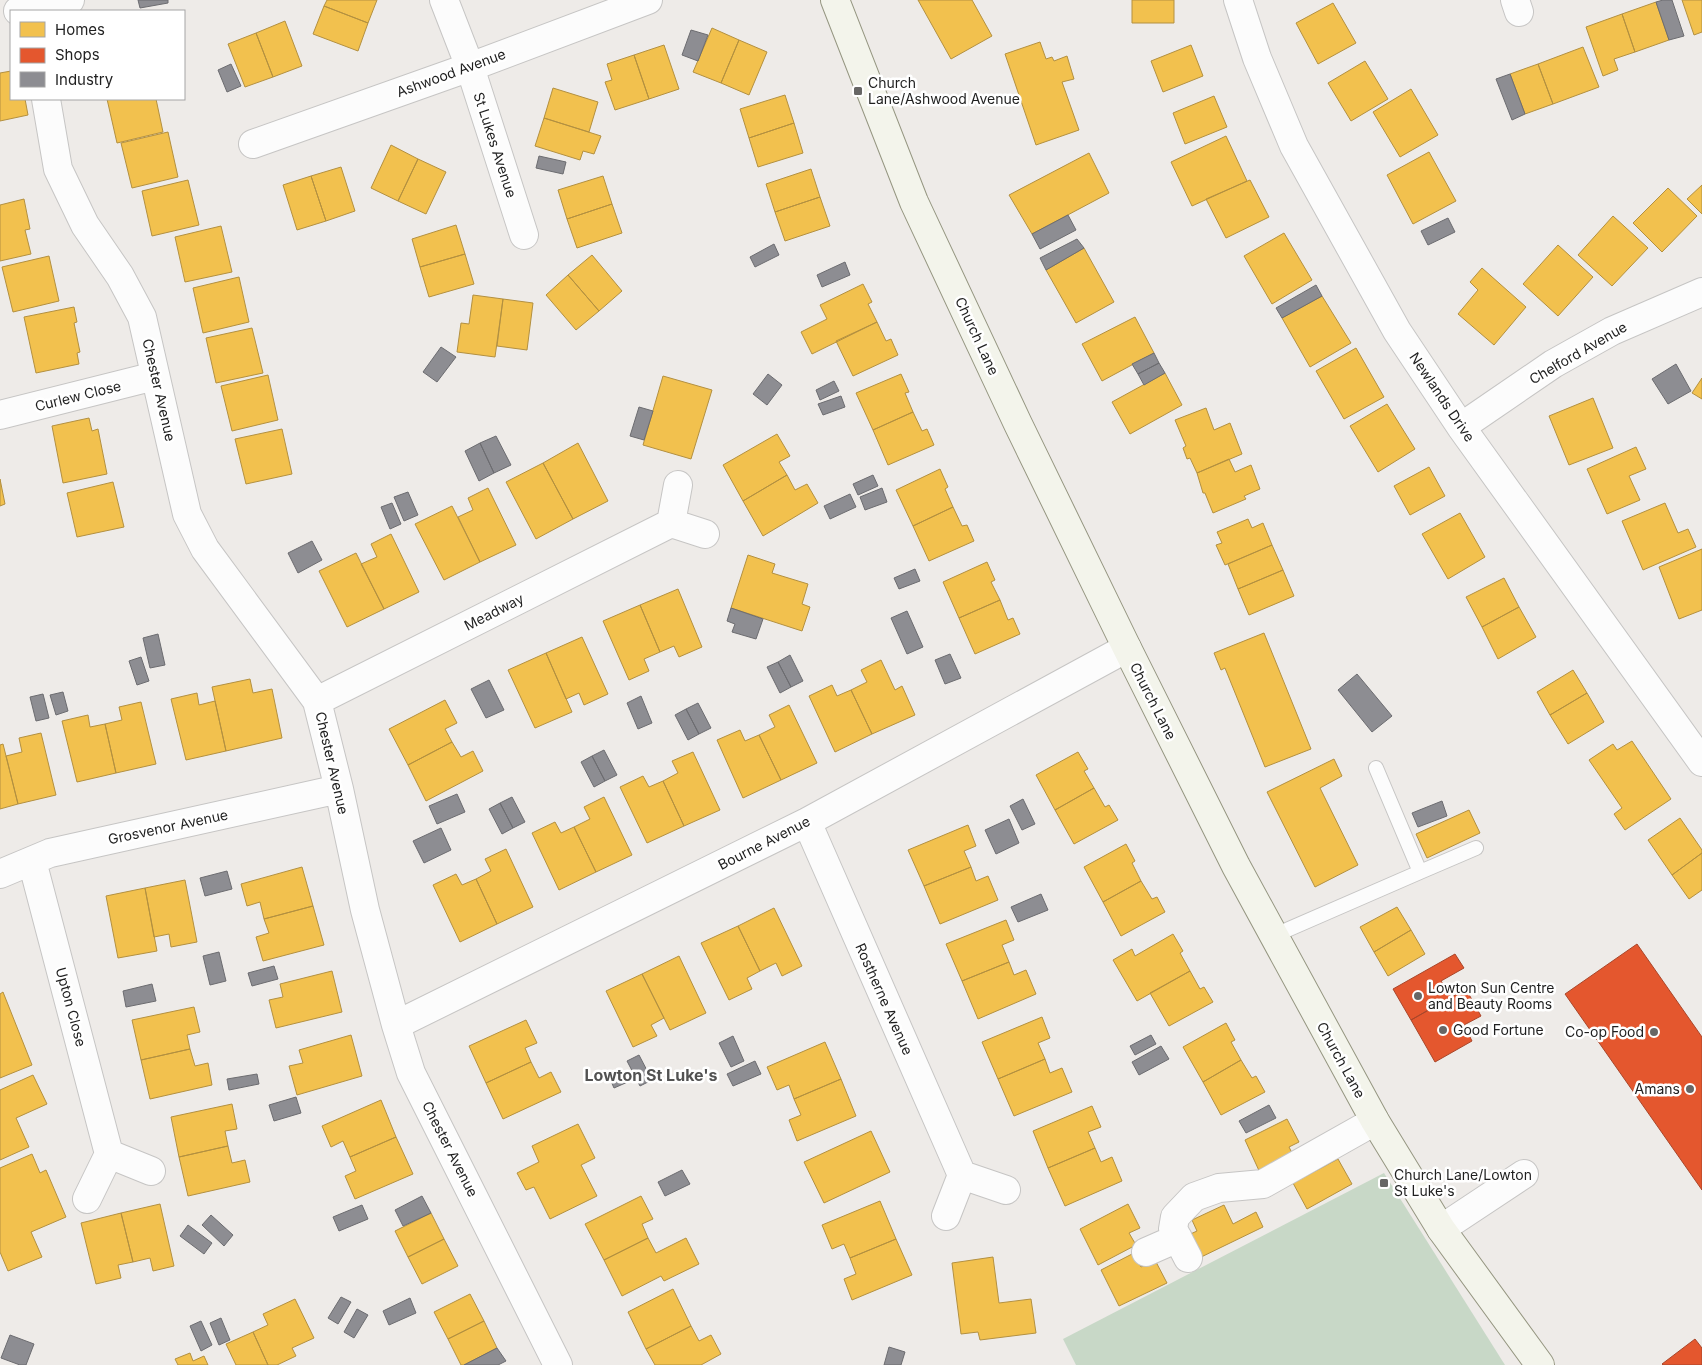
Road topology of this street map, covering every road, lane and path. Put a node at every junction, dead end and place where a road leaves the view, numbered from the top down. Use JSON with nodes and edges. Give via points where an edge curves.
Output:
{"nodes":[{"id":1,"x":70,"y":0,"type":"edge"},
{"id":2,"x":444,"y":0,"type":"edge"},
{"id":3,"x":648,"y":0,"type":"edge"},
{"id":4,"x":836,"y":0,"type":"edge"},
{"id":5,"x":1238,"y":0,"type":"edge"},
{"id":6,"x":26,"y":10,"type":"edge"},
{"id":7,"x":470,"y":67,"type":"junction"},
{"id":8,"x":46,"y":100,"type":"edge"},
{"id":9,"x":253,"y":144,"type":"dead end"},
{"id":10,"x":524,"y":235,"type":"dead end"},
{"id":11,"x":1702,"y":292,"type":"edge"},
{"id":12,"x":155,"y":376,"type":"junction"},
{"id":13,"x":0,"y":415,"type":"edge"},
{"id":14,"x":1461,"y":427,"type":"junction"},
{"id":15,"x":678,"y":485,"type":"dead end"},
{"id":16,"x":671,"y":523,"type":"junction"},
{"id":17,"x":704,"y":534,"type":"dead end"},
{"id":18,"x":1127,"y":648,"type":"junction"},
{"id":19,"x":317,"y":701,"type":"junction"},
{"id":20,"x":1702,"y":762,"type":"edge"},
{"id":21,"x":1376,"y":768,"type":"dead end"},
{"id":22,"x":339,"y":789,"type":"junction"},
{"id":23,"x":807,"y":822,"type":"junction"},
{"id":24,"x":1476,"y":848,"type":"dead end"},
{"id":25,"x":32,"y":861,"type":"junction"},
{"id":26,"x":1420,"y":872,"type":"junction"},
{"id":27,"x":0,"y":874,"type":"edge"},
{"id":28,"x":1273,"y":936,"type":"junction"},
{"id":29,"x":396,"y":1025,"type":"junction"},
{"id":30,"x":1375,"y":1121,"type":"junction"},
{"id":31,"x":109,"y":1154,"type":"junction"},
{"id":32,"x":151,"y":1172,"type":"dead end"},
{"id":33,"x":1524,"y":1174,"type":"dead end"},
{"id":34,"x":962,"y":1176,"type":"junction"},
{"id":35,"x":1006,"y":1190,"type":"dead end"},
{"id":36,"x":87,"y":1199,"type":"dead end"},
{"id":37,"x":946,"y":1216,"type":"dead end"},
{"id":38,"x":1441,"y":1229,"type":"junction"},
{"id":39,"x":1146,"y":1252,"type":"dead end"},
{"id":40,"x":558,"y":1365,"type":"edge"},
{"id":41,"x":1540,"y":1365,"type":"edge"}],
"edges":[{"from":1,"to":6,"type":"street"},
{"from":2,"to":7,"type":"street","name":"St Lukes Avenue"},
{"from":3,"to":7,"type":"street","name":"Ashwood Avenue"},
{"from":4,"to":18,"type":"main road","name":"Church Lane","via":[[914,202]]},
{"from":5,"to":14,"type":"street","name":"Newlands Drive","via":[[1257,58],[1294,146],[1397,331]]},
{"from":7,"to":9,"type":"street","name":"Ashwood Avenue"},
{"from":7,"to":10,"type":"street","name":"St Lukes Avenue"},
{"from":8,"to":12,"type":"street","name":"Chester Avenue","via":[[58,169],[84,225],[120,276],[142,317]]},
{"from":11,"to":14,"type":"street","name":"Chelford Avenue","via":[[1612,332],[1562,359]]},
{"from":12,"to":13,"type":"street","name":"Curlew Close"},
{"from":12,"to":19,"type":"street","name":"Chester Avenue","via":[[187,514],[205,549]]},
{"from":14,"to":20,"type":"street","name":"Newlands Drive"},
{"from":15,"to":16,"type":"street"},
{"from":16,"to":17,"type":"street"},
{"from":16,"to":19,"type":"street","name":"Meadway"},
{"from":18,"to":23,"type":"street","name":"Bourne Avenue"},
{"from":18,"to":28,"type":"main road","name":"Church Lane"},
{"from":19,"to":22,"type":"street","name":"Chester Avenue"},
{"from":21,"to":26,"type":"lane"},
{"from":22,"to":25,"type":"street","name":"Grosvenor Avenue","via":[[50,853]]},
{"from":22,"to":29,"type":"street","name":"Chester Avenue","via":[[365,910]]},
{"from":23,"to":29,"type":"street","name":"Bourne Avenue"},
{"from":23,"to":34,"type":"street","name":"Rostherne Avenue"},
{"from":24,"to":26,"type":"lane"},
{"from":25,"to":27,"type":"street","name":"Grosvenor Avenue"},
{"from":25,"to":31,"type":"street","name":"Upton Close"},
{"from":26,"to":28,"type":"lane"},
{"from":28,"to":30,"type":"main road","name":"Church Lane"},
{"from":29,"to":40,"type":"street","name":"Chester Avenue","via":[[411,1073]]},
{"from":30,"to":38,"type":"main road","name":"Church Lane"},
{"from":30,"to":39,"type":"street","via":[[1263,1184],[1219,1188],[1194,1197],[1175,1217],[1172,1229],[1183,1248]]},
{"from":31,"to":32,"type":"street"},
{"from":31,"to":36,"type":"street"},
{"from":33,"to":38,"type":"street"},
{"from":34,"to":35,"type":"street"},
{"from":34,"to":37,"type":"street"},
{"from":38,"to":41,"type":"main road","name":"Church Lane"}]}
